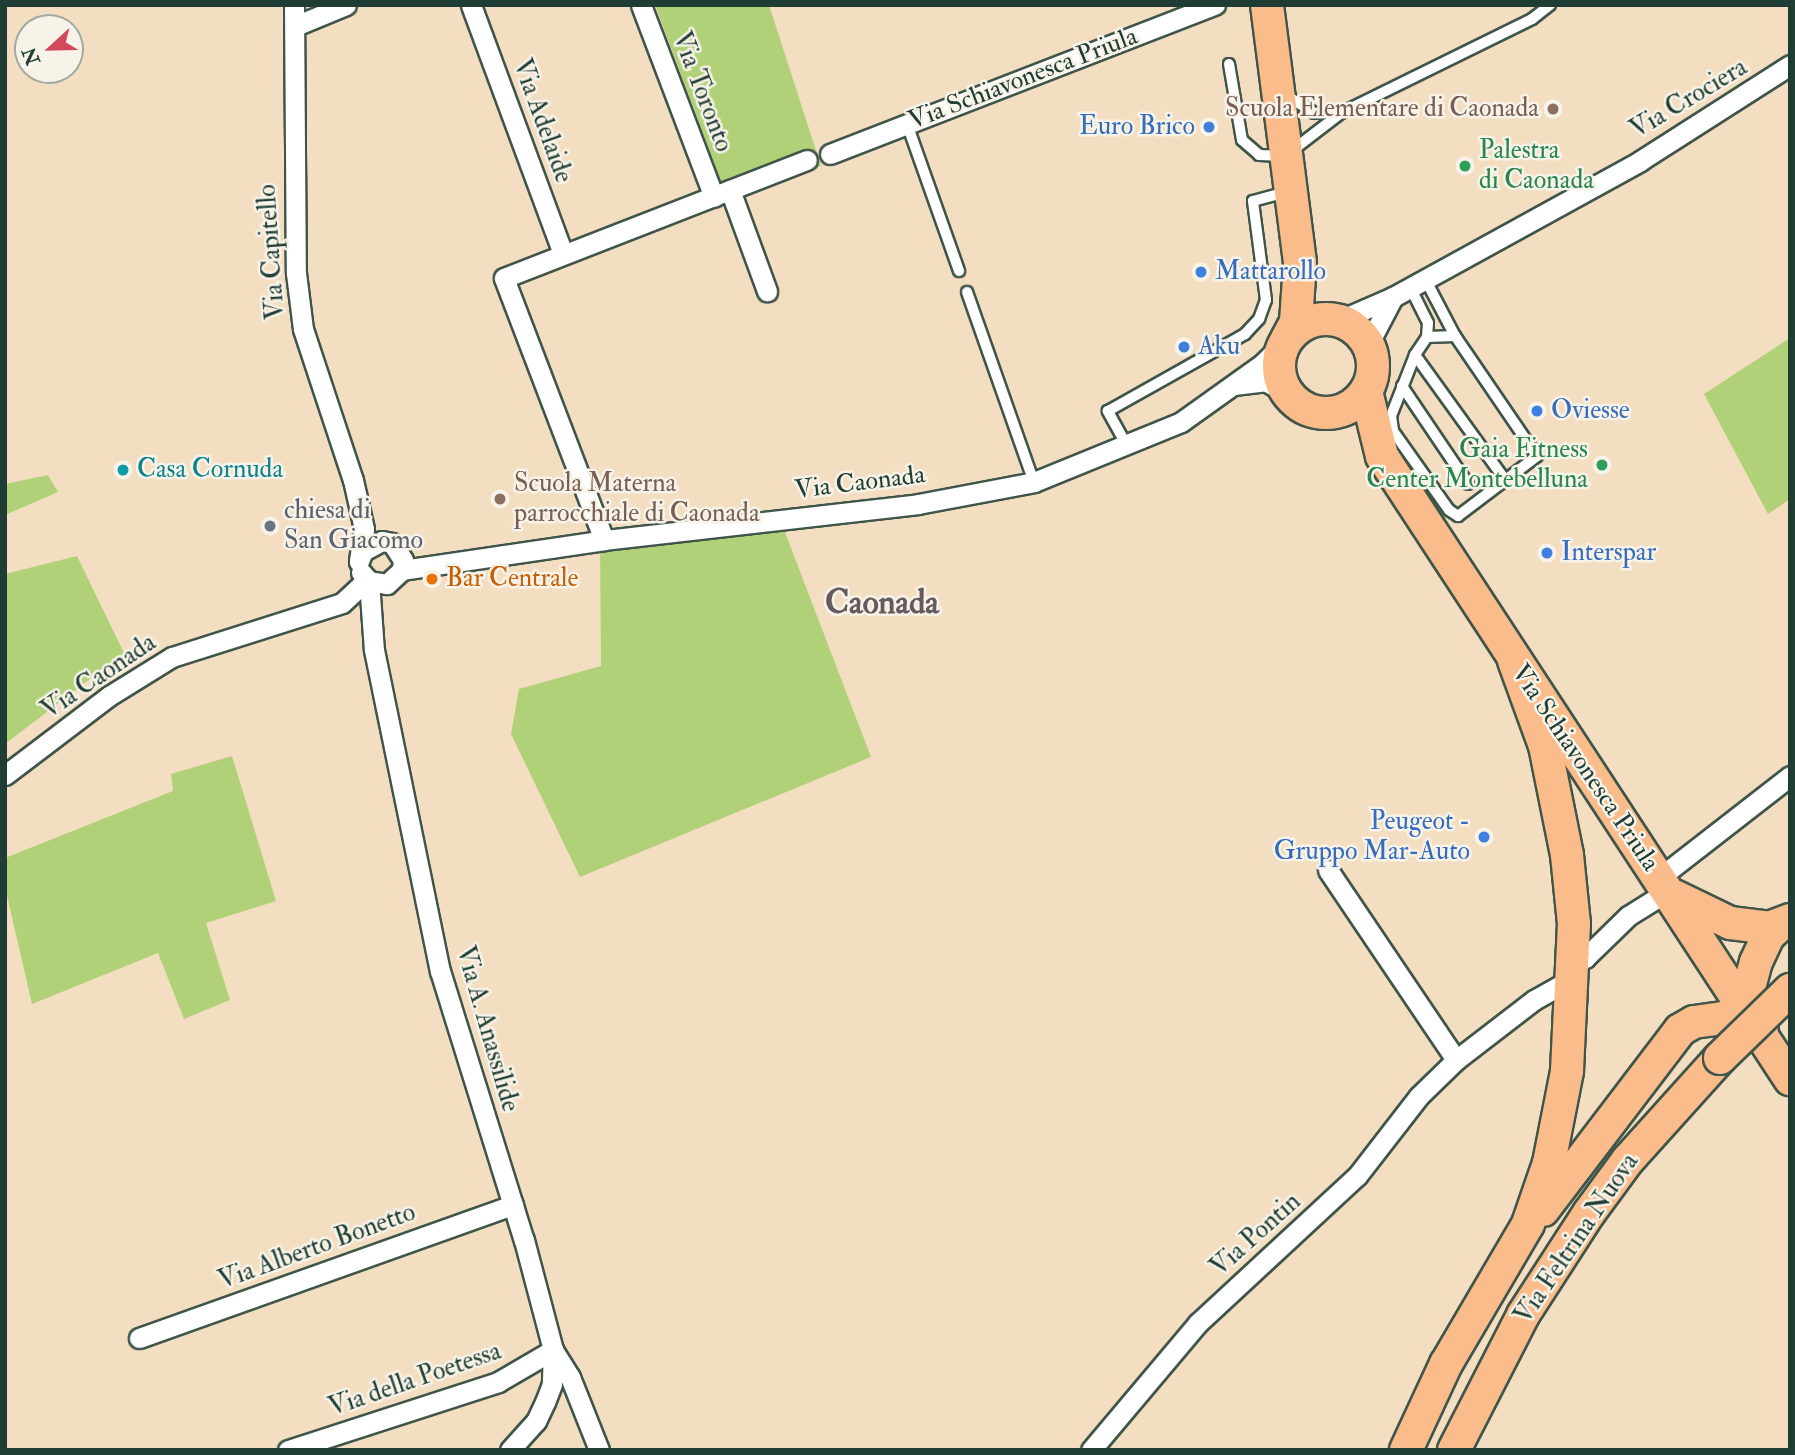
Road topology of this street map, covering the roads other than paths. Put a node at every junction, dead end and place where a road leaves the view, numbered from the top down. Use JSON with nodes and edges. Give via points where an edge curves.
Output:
{"nodes":[{"id":1,"x":294,"y":5,"type":"edge"},
{"id":2,"x":346,"y":5,"type":"edge"},
{"id":3,"x":471,"y":5,"type":"edge"},
{"id":4,"x":641,"y":5,"type":"edge"},
{"id":5,"x":1215,"y":5,"type":"edge"},
{"id":6,"x":1266,"y":5,"type":"edge"},
{"id":7,"x":1550,"y":5,"type":"edge"},
{"id":8,"x":295,"y":26,"type":"junction"},
{"id":9,"x":1229,"y":64,"type":"dead end"},
{"id":10,"x":1790,"y":65,"type":"edge"},
{"id":11,"x":1277,"y":91,"type":"junction"},
{"id":12,"x":1341,"y":113,"type":"junction"},
{"id":13,"x":907,"y":124,"type":"junction"},
{"id":14,"x":830,"y":154,"type":"dead end"},
{"id":15,"x":1285,"y":156,"type":"junction"},
{"id":16,"x":807,"y":160,"type":"dead end"},
{"id":17,"x":1290,"y":191,"type":"junction"},
{"id":18,"x":722,"y":193,"type":"junction"},
{"id":19,"x":563,"y":254,"type":"junction"},
{"id":20,"x":1300,"y":263,"type":"junction"},
{"id":21,"x":959,"y":271,"type":"dead end"},
{"id":22,"x":1417,"y":282,"type":"junction"},
{"id":23,"x":767,"y":291,"type":"dead end"},
{"id":24,"x":967,"y":292,"type":"dead end"},
{"id":25,"x":1393,"y":297,"type":"junction"},
{"id":26,"x":1333,"y":320,"type":"junction"},
{"id":27,"x":1455,"y":336,"type":"junction"},
{"id":28,"x":1427,"y":337,"type":"junction"},
{"id":29,"x":1286,"y":340,"type":"junction"},
{"id":30,"x":1368,"y":345,"type":"junction"},
{"id":31,"x":1415,"y":355,"type":"junction"},
{"id":32,"x":1233,"y":386,"type":"junction"},
{"id":33,"x":1402,"y":386,"type":"junction"},
{"id":34,"x":1366,"y":391,"type":"junction"},
{"id":35,"x":1287,"y":393,"type":"junction"},
{"id":36,"x":1327,"y":414,"type":"junction"},
{"id":37,"x":1126,"y":444,"type":"junction"},
{"id":38,"x":1382,"y":456,"type":"junction"},
{"id":39,"x":1505,"y":480,"type":"junction"},
{"id":40,"x":1034,"y":482,"type":"junction"},
{"id":41,"x":1468,"y":484,"type":"dead end"},
{"id":42,"x":363,"y":528,"type":"junction"},
{"id":43,"x":604,"y":540,"type":"junction"},
{"id":44,"x":382,"y":541,"type":"junction"},
{"id":45,"x":399,"y":567,"type":"junction"},
{"id":46,"x":364,"y":574,"type":"junction"},
{"id":47,"x":370,"y":606,"type":"junction"},
{"id":48,"x":1514,"y":662,"type":"junction"},
{"id":49,"x":5,"y":775,"type":"edge"},
{"id":50,"x":1790,"y":776,"type":"edge"},
{"id":51,"x":1328,"y":870,"type":"dead end"},
{"id":52,"x":1663,"y":884,"type":"junction"},
{"id":53,"x":1785,"y":923,"type":"edge"},
{"id":54,"x":1573,"y":970,"type":"junction"},
{"id":55,"x":1790,"y":990,"type":"edge"},
{"id":56,"x":1749,"y":1006,"type":"junction"},
{"id":57,"x":1790,"y":1052,"type":"edge"},
{"id":58,"x":1456,"y":1060,"type":"junction"},
{"id":59,"x":1790,"y":1066,"type":"edge"},
{"id":60,"x":1790,"y":1079,"type":"edge"},
{"id":61,"x":513,"y":1205,"type":"junction"},
{"id":62,"x":1523,"y":1236,"type":"junction"},
{"id":63,"x":139,"y":1338,"type":"dead end"},
{"id":64,"x":553,"y":1350,"type":"junction"},
{"id":65,"x":288,"y":1450,"type":"edge"},
{"id":66,"x":510,"y":1450,"type":"edge"},
{"id":67,"x":599,"y":1450,"type":"edge"},
{"id":68,"x":1091,"y":1450,"type":"edge"},
{"id":69,"x":1406,"y":1450,"type":"edge"},
{"id":70,"x":1454,"y":1450,"type":"edge"}],
"edges":[{"from":1,"to":8,"type":"street","name":"Via Capitello"},
{"from":2,"to":8,"type":"street"},
{"from":3,"to":19,"type":"street","name":"Via Adelaide"},
{"from":4,"to":18,"type":"street","name":"Via Toronto"},
{"from":5,"to":13,"type":"street","name":"Via Schiavonesca Priula"},
{"from":6,"to":11,"type":"main road"},
{"from":7,"to":12,"type":"lane","via":[[1532,19]]},
{"from":8,"to":42,"type":"street","name":"Via Capitello","via":[[293,214],[303,329],[349,468]]},
{"from":9,"to":15,"type":"lane","via":[[1242,140],[1259,155]]},
{"from":10,"to":22,"type":"street","name":"Via Crociera","via":[[1716,115]]},
{"from":11,"to":12,"type":"lane","via":[[1314,113]]},
{"from":11,"to":15,"type":"main road"},
{"from":12,"to":15,"type":"lane"},
{"from":13,"to":14,"type":"street","name":"Via Schiavonesca Priula"},
{"from":13,"to":21,"type":"lane"},
{"from":15,"to":17,"type":"main road"},
{"from":16,"to":18,"type":"street"},
{"from":17,"to":20,"type":"main road"},
{"from":17,"to":37,"type":"lane","via":[[1253,201],[1266,300],[1259,319],[1245,334],[1108,411]]},
{"from":18,"to":19,"type":"street"},
{"from":18,"to":23,"type":"street","name":"Via Toronto"},
{"from":19,"to":43,"type":"street","via":[[504,278]]},
{"from":20,"to":26,"type":"main road"},
{"from":20,"to":29,"type":"main road","via":[[1296,322]]},
{"from":22,"to":25,"type":"street","name":"Via Crociera"},
{"from":22,"to":27,"type":"lane"},
{"from":22,"to":28,"type":"lane"},
{"from":24,"to":40,"type":"lane"},
{"from":25,"to":26,"type":"street","name":"Via Crociera"},
{"from":25,"to":30,"type":"street","name":"Via Crociera"},
{"from":26,"to":29,"type":"main road","via":[[1310,322]]},
{"from":26,"to":30,"type":"main road","via":[[1360,334]]},
{"from":27,"to":28,"type":"lane"},
{"from":27,"to":39,"type":"lane","via":[[1538,456]]},
{"from":28,"to":31,"type":"lane"},
{"from":29,"to":32,"type":"street","name":"Via Caonada"},
{"from":29,"to":35,"type":"main road","via":[[1279,368]]},
{"from":30,"to":34,"type":"main road","via":[[1373,366]]},
{"from":31,"to":33,"type":"lane"},
{"from":31,"to":39,"type":"lane"},
{"from":32,"to":35,"type":"street","name":"Via Caonada","via":[[1265,381]]},
{"from":32,"to":37,"type":"street","name":"Via Caonada","via":[[1181,422]]},
{"from":33,"to":39,"type":"lane","via":[[1391,416],[1393,430],[1449,510],[1458,516]]},
{"from":33,"to":41,"type":"lane"},
{"from":34,"to":36,"type":"main road","via":[[1354,404]]},
{"from":34,"to":38,"type":"main road","name":"Via Schiavonesca Priula"},
{"from":35,"to":36,"type":"main road","via":[[1307,410]]},
{"from":36,"to":38,"type":"main road","name":"Via Schiavonesca Priula"},
{"from":37,"to":40,"type":"street","name":"Via Caonada"},
{"from":38,"to":48,"type":"main road","name":"Via Schiavonesca Priula"},
{"from":40,"to":43,"type":"street","name":"Via Caonada","via":[[918,504]]},
{"from":42,"to":44,"type":"street"},
{"from":42,"to":46,"type":"street","name":"Via Capitello"},
{"from":43,"to":45,"type":"street","name":"Via Caonada"},
{"from":44,"to":45,"type":"street"},
{"from":44,"to":46,"type":"street","name":"Via Caonada","via":[[363,551]]},
{"from":45,"to":46,"type":"street","name":"Via Caonada","via":[[378,585]]},
{"from":45,"to":47,"type":"street"},
{"from":46,"to":47,"type":"street","name":"Via A. Anassilide"},
{"from":46,"to":49,"type":"street","name":"Via Caonada","via":[[342,603],[172,657],[108,696]]},
{"from":47,"to":61,"type":"street","name":"Via A. Anassilide","via":[[374,650],[440,971]]},
{"from":48,"to":52,"type":"main road","name":"Via Schiavonesca Priula"},
{"from":48,"to":54,"type":"main road","via":[[1542,734],[1559,804],[1574,924]]},
{"from":50,"to":52,"type":"street","name":"Via Pontin"},
{"from":51,"to":58,"type":"street"},
{"from":52,"to":53,"type":"main road","via":[[1719,921],[1755,928]]},
{"from":52,"to":54,"type":"street","name":"Via Pontin"},
{"from":52,"to":56,"type":"main road","name":"Via Schiavonesca Priula"},
{"from":53,"to":56,"type":"main road","via":[[1765,941]]},
{"from":54,"to":58,"type":"street","name":"Via Pontin"},
{"from":54,"to":62,"type":"main road","via":[[1568,1061],[1556,1134]]},
{"from":55,"to":70,"type":"main road","name":"Via Feltrina Nuova","bridge":true,"via":[[1720,1058],[1629,1160],[1589,1213],[1523,1315]]},
{"from":56,"to":57,"type":"main road"},
{"from":56,"to":59,"type":"main road"},
{"from":56,"to":60,"type":"main road","name":"Via Schiavonesca Priula"},
{"from":56,"to":62,"type":"main road","via":[[1700,1021],[1676,1034]]},
{"from":58,"to":68,"type":"street","name":"Via Pontin","via":[[1419,1096],[1318,1216],[1198,1323]]},
{"from":61,"to":63,"type":"street","name":"Via Alberto Bonetto"},
{"from":61,"to":64,"type":"street","name":"Via A. Anassilide"},
{"from":62,"to":69,"type":"main road","via":[[1446,1364]]},
{"from":64,"to":65,"type":"street","name":"Via della Poetessa","via":[[498,1382]]},
{"from":64,"to":66,"type":"street","name":"Via A. Anassilide","via":[[552,1384],[545,1402],[536,1421]]},
{"from":64,"to":67,"type":"street","via":[[570,1377]]}]}
